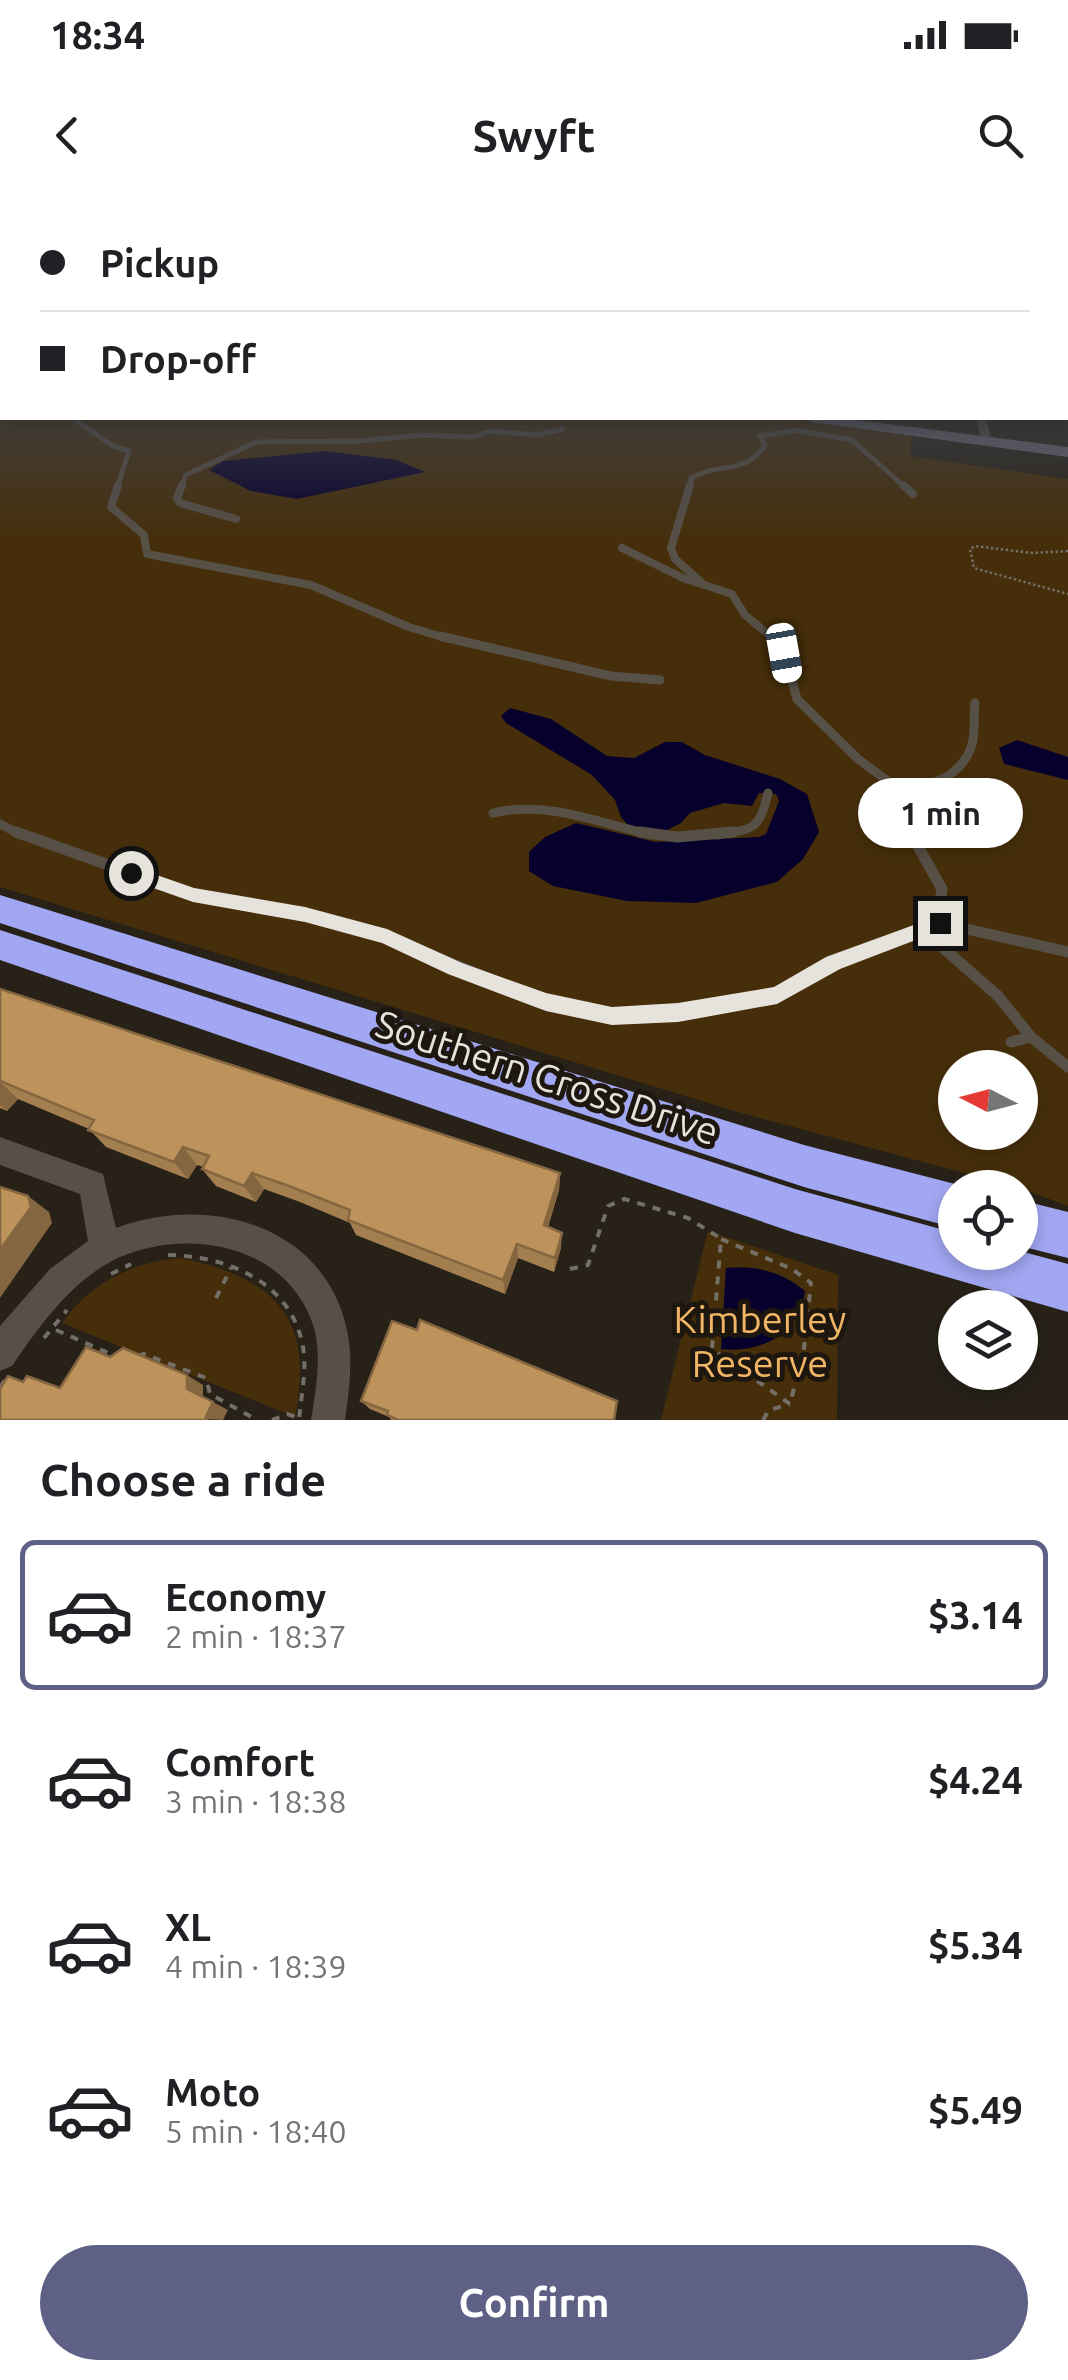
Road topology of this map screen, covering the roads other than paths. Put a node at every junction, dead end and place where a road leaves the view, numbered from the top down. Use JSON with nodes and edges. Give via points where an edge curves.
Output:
{"nodes":[{"id":1,"x":87,"y":428,"type":"edge"},
{"id":2,"x":899,"y":428,"type":"edge"},
{"id":3,"x":984,"y":428,"type":"edge"},
{"id":4,"x":562,"y":430,"type":"dead end"},
{"id":5,"x":988,"y":441,"type":"junction"},
{"id":6,"x":1068,"y":452,"type":"edge"},
{"id":7,"x":913,"y":494,"type":"dead end"},
{"id":8,"x":236,"y":519,"type":"dead end"},
{"id":9,"x":622,"y":548,"type":"dead end"},
{"id":10,"x":702,"y":583,"type":"junction"},
{"id":11,"x":660,"y":680,"type":"dead end"},
{"id":12,"x":975,"y":703,"type":"dead end"},
{"id":13,"x":892,"y":790,"type":"junction"},
{"id":14,"x":768,"y":793,"type":"dead end"},
{"id":15,"x":493,"y":813,"type":"dead end"},
{"id":16,"x":0,"y":824,"type":"edge"},
{"id":17,"x":0,"y":909,"type":"edge"},
{"id":18,"x":940,"y":923,"type":"junction"},
{"id":19,"x":0,"y":945,"type":"edge"},
{"id":20,"x":1068,"y":952,"type":"edge"},
{"id":21,"x":1032,"y":1037,"type":"junction"},
{"id":22,"x":1012,"y":1042,"type":"dead end"},
{"id":23,"x":1068,"y":1067,"type":"edge"},
{"id":24,"x":0,"y":1151,"type":"edge"},
{"id":25,"x":938,"y":1201,"type":"edge"},
{"id":26,"x":1038,"y":1227,"type":"edge"},
{"id":27,"x":1068,"y":1235,"type":"edge"},
{"id":28,"x":104,"y":1262,"type":"junction"},
{"id":29,"x":1068,"y":1288,"type":"edge"},
{"id":30,"x":4,"y":1364,"type":"edge"},
{"id":31,"x":308,"y":1419,"type":"edge"}],
"edges":[{"from":1,"to":11,"type":"lane","via":[[129,451],[111,507],[144,535],[147,554],[312,585],[477,647]]},
{"from":2,"to":5,"type":"street"},
{"from":3,"to":5,"type":"street"},
{"from":4,"to":8,"type":"lane","via":[[256,442],[186,475],[177,498]]},
{"from":5,"to":6,"type":"street"},
{"from":7,"to":10,"type":"lane","via":[[859,443],[805,430],[766,432],[751,465],[691,478],[669,551]]},
{"from":9,"to":10,"type":"lane"},
{"from":10,"to":13,"type":"lane","via":[[732,594],[768,630],[784,653],[797,699]]},
{"from":12,"to":13,"type":"lane","via":[[973,742],[964,760],[944,780]]},
{"from":13,"to":18,"type":"lane","via":[[942,889]]},
{"from":14,"to":15,"type":"lane","via":[[753,828],[679,836],[523,808]]},
{"from":16,"to":18,"type":"lane","via":[[193,895],[387,936],[546,1002],[612,1016],[777,996],[833,963]]},
{"from":17,"to":25,"type":"highway","name":"Southern Cross Drive","via":[[804,1166]]},
{"from":18,"to":20,"type":"lane"},
{"from":18,"to":21,"type":"lane","via":[[935,935],[942,947]]},
{"from":19,"to":29,"type":"highway","name":"Southern Cross Drive","via":[[795,1210]]},
{"from":21,"to":22,"type":"lane"},
{"from":21,"to":23,"type":"lane"},
{"from":24,"to":28,"type":"street","via":[[93,1184]]},
{"from":26,"to":27,"type":"highway"},
{"from":28,"to":30,"type":"street","via":[[66,1278],[30,1314]]},
{"from":28,"to":31,"type":"street","via":[[168,1226],[250,1236],[278,1252],[303,1275],[329,1322],[334,1350]]}]}
